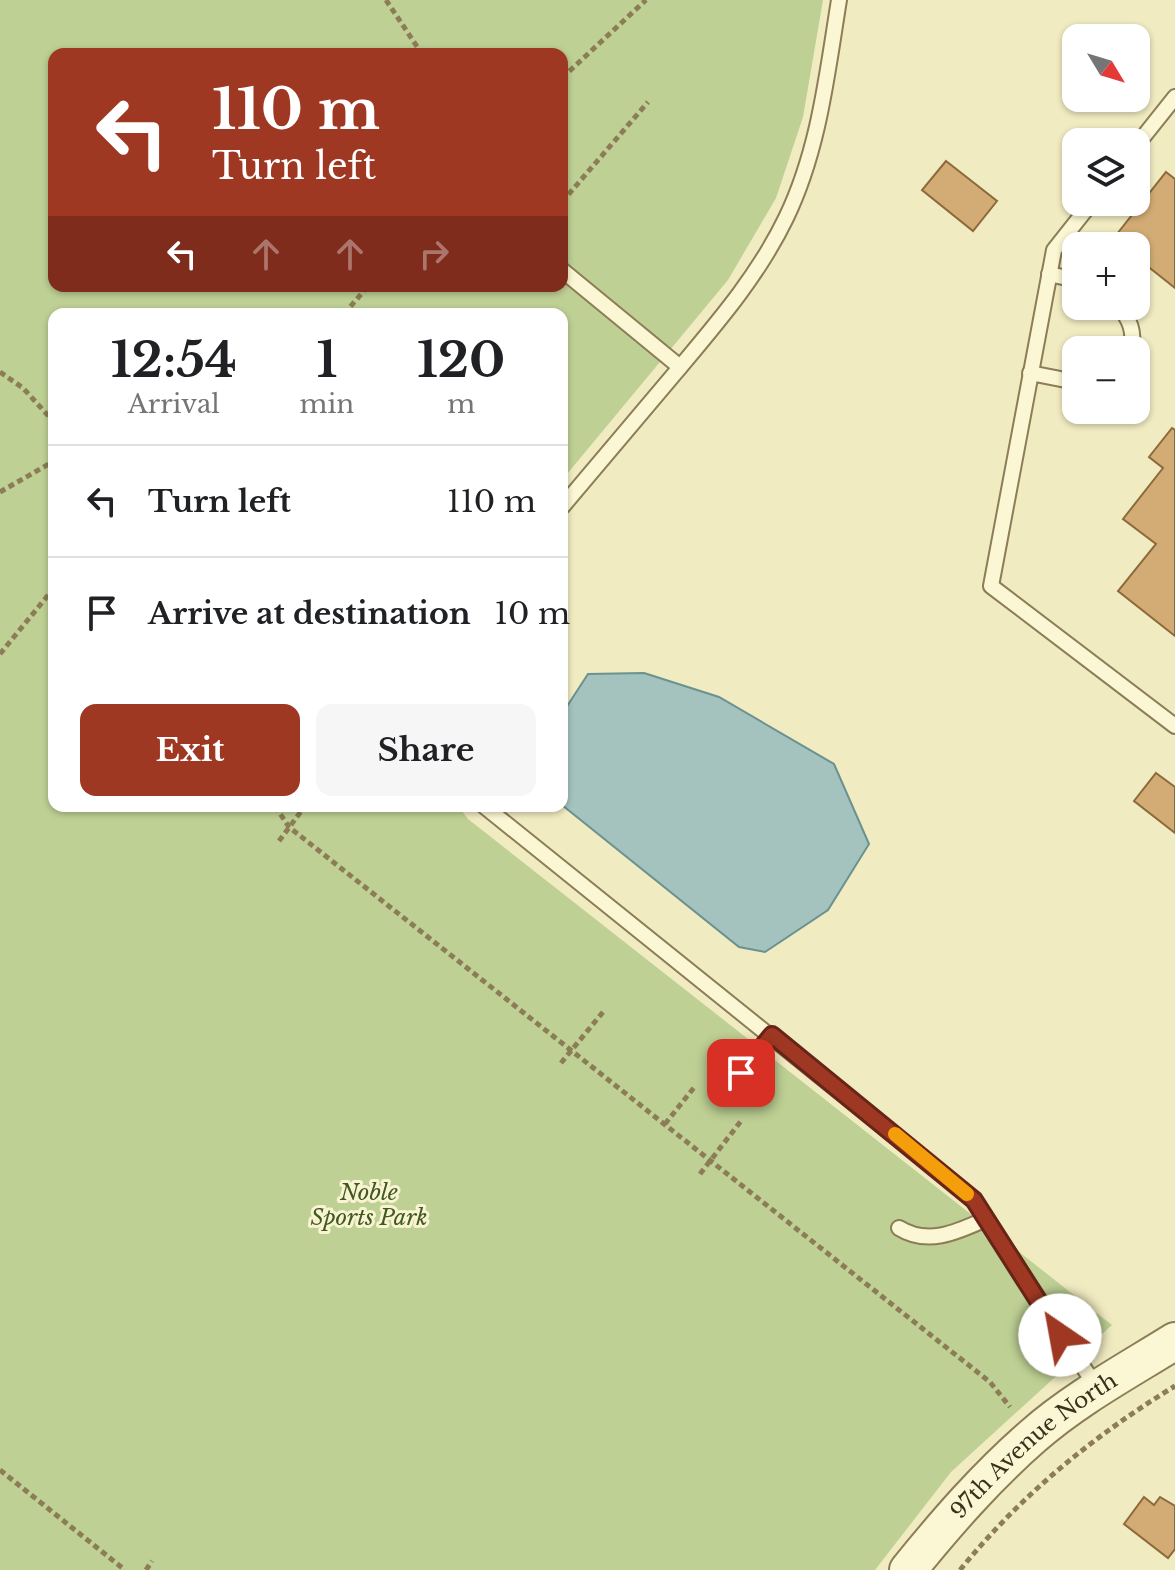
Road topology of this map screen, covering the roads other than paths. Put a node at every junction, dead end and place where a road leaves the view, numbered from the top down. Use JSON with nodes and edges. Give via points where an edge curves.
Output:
{"nodes":[{"id":1,"x":839,"y":0,"type":"edge"},
{"id":2,"x":1175,"y":97,"type":"edge"},
{"id":3,"x":1150,"y":128,"type":"edge"},
{"id":4,"x":1081,"y":216,"type":"edge"},
{"id":5,"x":1049,"y":274,"type":"junction"},
{"id":6,"x":568,"y":275,"type":"edge"},
{"id":7,"x":1062,"y":277,"type":"edge"},
{"id":8,"x":680,"y":367,"type":"junction"},
{"id":9,"x":1030,"y":373,"type":"junction"},
{"id":10,"x":1062,"y":379,"type":"edge"},
{"id":11,"x":568,"y":500,"type":"edge"},
{"id":12,"x":1175,"y":726,"type":"edge"},
{"id":13,"x":492,"y":812,"type":"edge"},
{"id":14,"x":772,"y":1035,"type":"junction"},
{"id":15,"x":726,"y":1092,"type":"dead end"},
{"id":16,"x":986,"y":1219,"type":"junction"},
{"id":17,"x":899,"y":1228,"type":"dead end"},
{"id":18,"x":1175,"y":1341,"type":"edge"},
{"id":19,"x":1097,"y":1389,"type":"junction"},
{"id":20,"x":908,"y":1570,"type":"edge"}],
"edges":[{"from":1,"to":8,"type":"lane","via":[[822,106],[808,163],[786,217],[727,312]]},
{"from":2,"to":3,"type":"lane"},
{"from":4,"to":5,"type":"lane","via":[[1054,250]]},
{"from":5,"to":7,"type":"lane"},
{"from":5,"to":9,"type":"lane"},
{"from":6,"to":8,"type":"lane"},
{"from":8,"to":11,"type":"lane"},
{"from":9,"to":10,"type":"lane"},
{"from":9,"to":12,"type":"lane","via":[[991,586]]},
{"from":13,"to":14,"type":"lane"},
{"from":14,"to":15,"type":"lane"},
{"from":14,"to":16,"type":"lane","via":[[942,1171]]},
{"from":16,"to":17,"type":"lane","via":[[926,1238]]},
{"from":16,"to":19,"type":"lane"},
{"from":18,"to":19,"type":"street","name":"97th Avenue North"},
{"from":19,"to":20,"type":"street","name":"97th Avenue North","via":[[1034,1435],[977,1489]]}]}
